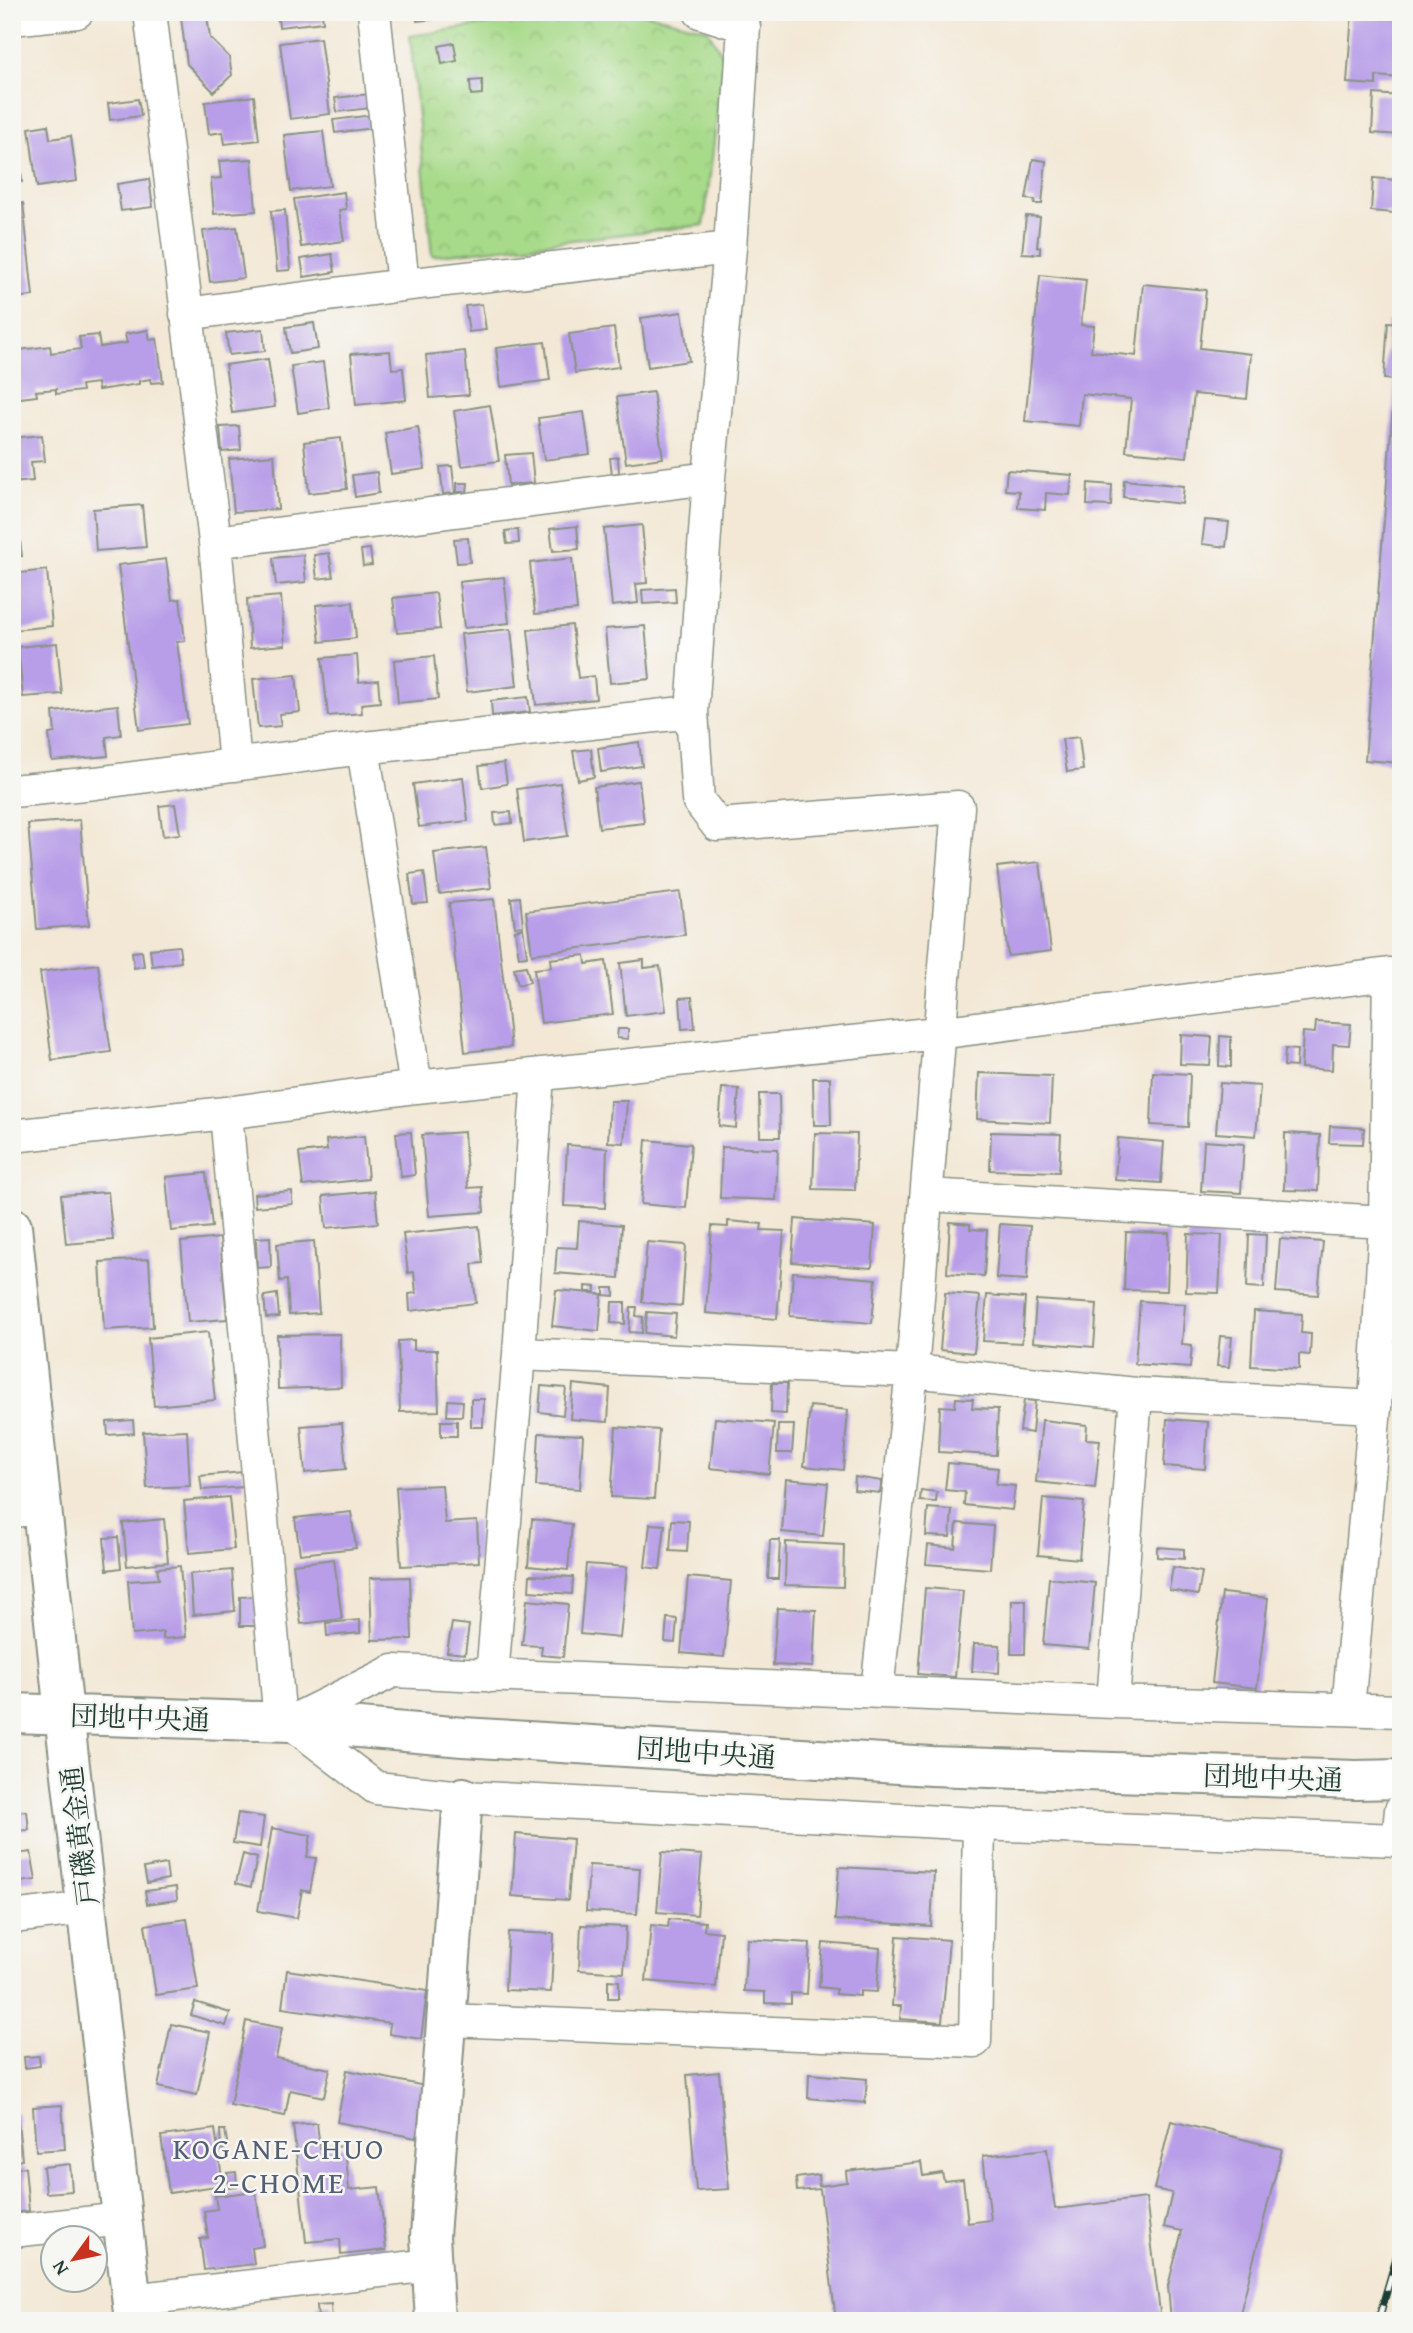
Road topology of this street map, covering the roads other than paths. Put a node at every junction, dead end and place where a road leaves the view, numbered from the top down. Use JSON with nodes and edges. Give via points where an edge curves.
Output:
{"nodes":[{"id":1,"x":77,"y":12,"type":"edge"},
{"id":2,"x":150,"y":12,"type":"edge"},
{"id":3,"x":374,"y":12,"type":"edge"},
{"id":4,"x":700,"y":12,"type":"edge"},
{"id":5,"x":12,"y":19,"type":"edge"},
{"id":6,"x":730,"y":248,"type":"junction"},
{"id":7,"x":403,"y":285,"type":"junction"},
{"id":8,"x":186,"y":314,"type":"junction"},
{"id":9,"x":709,"y":478,"type":"junction"},
{"id":10,"x":215,"y":542,"type":"junction"},
{"id":11,"x":692,"y":712,"type":"junction"},
{"id":12,"x":363,"y":748,"type":"junction"},
{"id":13,"x":235,"y":765,"type":"junction"},
{"id":14,"x":12,"y":791,"type":"edge"},
{"id":15,"x":1395,"y":974,"type":"edge"},
{"id":16,"x":938,"y":1033,"type":"junction"},
{"id":17,"x":538,"y":1075,"type":"junction"},
{"id":18,"x":416,"y":1087,"type":"junction"},
{"id":19,"x":226,"y":1113,"type":"junction"},
{"id":20,"x":12,"y":1136,"type":"edge"},
{"id":21,"x":927,"y":1195,"type":"junction"},
{"id":22,"x":1385,"y":1222,"type":"junction"},
{"id":23,"x":12,"y":1227,"type":"edge"},
{"id":24,"x":519,"y":1354,"type":"junction"},
{"id":25,"x":912,"y":1371,"type":"junction"},
{"id":26,"x":1136,"y":1394,"type":"junction"},
{"id":27,"x":1375,"y":1407,"type":"junction"},
{"id":28,"x":28,"y":1510,"type":"edge"},
{"id":29,"x":492,"y":1676,"type":"junction"},
{"id":30,"x":877,"y":1692,"type":"junction"},
{"id":31,"x":1113,"y":1702,"type":"junction"},
{"id":32,"x":1348,"y":1709,"type":"junction"},
{"id":33,"x":1401,"y":1711,"type":"edge"},
{"id":34,"x":12,"y":1713,"type":"edge"},
{"id":35,"x":64,"y":1714,"type":"junction"},
{"id":36,"x":285,"y":1722,"type":"junction"},
{"id":37,"x":1401,"y":1779,"type":"edge"},
{"id":38,"x":463,"y":1797,"type":"junction"},
{"id":39,"x":1401,"y":1810,"type":"edge"},
{"id":40,"x":979,"y":1824,"type":"junction"},
{"id":41,"x":88,"y":1908,"type":"junction"},
{"id":42,"x":12,"y":1917,"type":"edge"},
{"id":43,"x":446,"y":2020,"type":"junction"},
{"id":44,"x":123,"y":2219,"type":"junction"},
{"id":45,"x":12,"y":2231,"type":"edge"},
{"id":46,"x":431,"y":2265,"type":"junction"},
{"id":47,"x":133,"y":2310,"type":"edge"},
{"id":48,"x":435,"y":2321,"type":"edge"}],
"edges":[{"from":1,"to":5,"type":"street"},
{"from":2,"to":8,"type":"street"},
{"from":3,"to":7,"type":"street"},
{"from":4,"to":6,"type":"street","via":[[744,26]]},
{"from":6,"to":7,"type":"street"},
{"from":6,"to":9,"type":"street"},
{"from":7,"to":8,"type":"street"},
{"from":8,"to":10,"type":"street"},
{"from":9,"to":10,"type":"street"},
{"from":9,"to":11,"type":"street"},
{"from":10,"to":13,"type":"street"},
{"from":11,"to":12,"type":"street"},
{"from":11,"to":16,"type":"street","via":[[698,800],[717,825],[958,807]]},
{"from":12,"to":13,"type":"street"},
{"from":12,"to":18,"type":"street"},
{"from":13,"to":14,"type":"street"},
{"from":15,"to":16,"type":"street"},
{"from":15,"to":22,"type":"street"},
{"from":16,"to":17,"type":"street"},
{"from":16,"to":21,"type":"street"},
{"from":17,"to":18,"type":"street"},
{"from":17,"to":24,"type":"street"},
{"from":18,"to":19,"type":"street"},
{"from":19,"to":20,"type":"street"},
{"from":19,"to":36,"type":"street"},
{"from":21,"to":22,"type":"street"},
{"from":21,"to":25,"type":"street"},
{"from":22,"to":27,"type":"street"},
{"from":23,"to":28,"type":"street","name":"戸磯黄金通"},
{"from":24,"to":25,"type":"street"},
{"from":24,"to":29,"type":"street"},
{"from":25,"to":26,"type":"street"},
{"from":25,"to":30,"type":"street"},
{"from":26,"to":27,"type":"street"},
{"from":26,"to":31,"type":"street"},
{"from":27,"to":32,"type":"street"},
{"from":28,"to":35,"type":"street","name":"戸磯黄金通"},
{"from":29,"to":30,"type":"street"},
{"from":29,"to":36,"type":"street","via":[[393,1671]]},
{"from":30,"to":31,"type":"street"},
{"from":31,"to":32,"type":"street"},
{"from":32,"to":33,"type":"street"},
{"from":34,"to":35,"type":"street","name":"団地中央通"},
{"from":35,"to":36,"type":"street","name":"団地中央通"},
{"from":35,"to":41,"type":"street","name":"戸磯黄金通"},
{"from":36,"to":37,"type":"street","name":"団地中央通","via":[[931,1766]]},
{"from":36,"to":38,"type":"street","via":[[376,1788]]},
{"from":38,"to":40,"type":"street"},
{"from":38,"to":43,"type":"street"},
{"from":39,"to":40,"type":"street","via":[[1398,1840]]},
{"from":40,"to":43,"type":"street","via":[[975,2041]]},
{"from":41,"to":42,"type":"street"},
{"from":41,"to":44,"type":"street","name":"戸磯黄金通"},
{"from":43,"to":46,"type":"street"},
{"from":44,"to":45,"type":"street"},
{"from":44,"to":47,"type":"street","name":"戸磯黄金通"},
{"from":46,"to":47,"type":"street"},
{"from":46,"to":48,"type":"street"}]}
